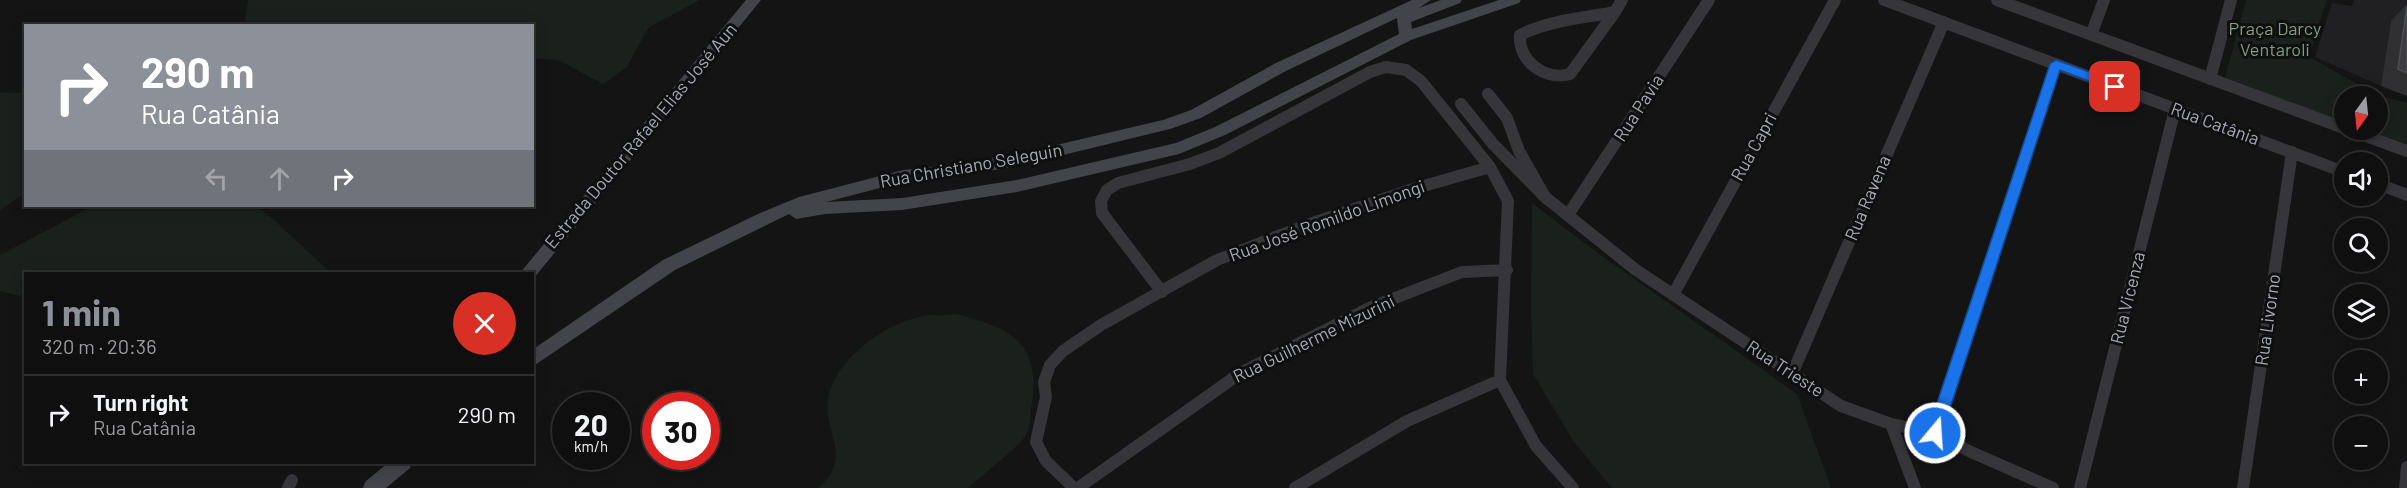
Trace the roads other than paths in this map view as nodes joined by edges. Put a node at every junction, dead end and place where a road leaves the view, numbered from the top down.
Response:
1 (754, 0) edge
2 (1424, 0) edge
3 (1455, 0) edge
4 (1514, 0) edge
5 (1622, 0) edge
6 (1709, 0) edge
7 (1834, 0) edge
8 (1884, 0) edge
9 (1997, 0) edge
10 (2104, 0) edge
11 (2231, 0) edge
12 (1615, 12) junction
13 (1576, 19) junction
14 (1944, 22) junction
15 (1602, 30) junction
16 (2091, 35) junction
17 (1406, 36) junction
18 (2056, 64) junction
19 (2210, 79) junction
20 (1488, 94) dead end
21 (1461, 104) dead end
22 (2175, 109) junction
23 (2334, 125) edge
24 (1112, 138) junction
25 (2376, 140) edge
26 (1066, 149) junction
27 (2407, 151) edge
28 (2292, 152) junction
29 (1106, 167) junction
30 (1490, 167) junction
31 (2334, 168) edge
32 (1017, 186) junction
33 (2388, 188) edge
34 (2407, 195) edge
35 (1545, 197) junction
36 (1568, 215) junction
37 (766, 217) junction
38 (1507, 270) junction
39 (529, 272) edge
40 (1162, 292) junction
41 (1673, 295) junction
42 (534, 359) edge
43 (1792, 374) junction
44 (1500, 380) junction
45 (1891, 424) junction
46 (1935, 433) junction
47 (389, 464) edge
48 (401, 464) edge
49 (2407, 467) edge
50 (1567, 486) edge
51 (372, 488) edge
52 (1076, 488) edge
53 (1294, 488) edge
54 (1915, 488) edge
55 (2053, 488) edge
56 (2080, 488) edge
57 (2243, 488) edge
58 (2405, 488) edge

1 - 39 main road, Estrada Doutor Rafael Elias José Aun
2 - 24 main road, Rua Christiano Seleguin
3 - 17 main road
4 - 17 main road
5 - 12 street
6 - 36 street, Rua Pavia
7 - 41 street, Rua Capri
8 - 14 street, Rua Catânia
9 - 16 street
10 - 16 street
11 - 19 street
12 - 13 street
12 - 15 street
13 - 15 street
13 - 15 street
14 - 18 street, Rua Catânia
14 - 43 street, Rua Ravena
16 - 19 street
17 - 29 main road
18 - 22 street, Rua Catânia
18 - 46 street
19 - 23 street
20 - 35 street, Rua Trieste
21 - 35 street, Rua Trieste
22 - 28 street, Rua Catânia
22 - 56 street, Rua Vicenza
24 - 26 main road, Rua Christiano Seleguin
24 - 29 main road
25 - 27 street
26 - 32 main road
26 - 37 main road, Rua Christiano Seleguin
28 - 31 street, Rua Catânia
28 - 57 street, Rua Livorno
29 - 32 main road
30 - 38 street
30 - 40 street, Rua José Romildo Limongi
30 - 40 street
32 - 37 main road
33 - 34 street
35 - 36 street, Rua Trieste
36 - 41 street, Rua Trieste
37 - 42 main road, Rua Christiano Seleguin
38 - 44 street
38 - 52 street, Rua Guilherme Mizurini
40 - 52 street, Rua José Romildo Limongi
41 - 43 street, Rua Trieste
43 - 45 street, Rua Trieste
44 - 50 street
44 - 53 street
45 - 46 street, Rua Trieste
45 - 54 street
46 - 55 street, Rua Trieste
47 - 51 main road
48 - 51 main road
49 - 58 street

